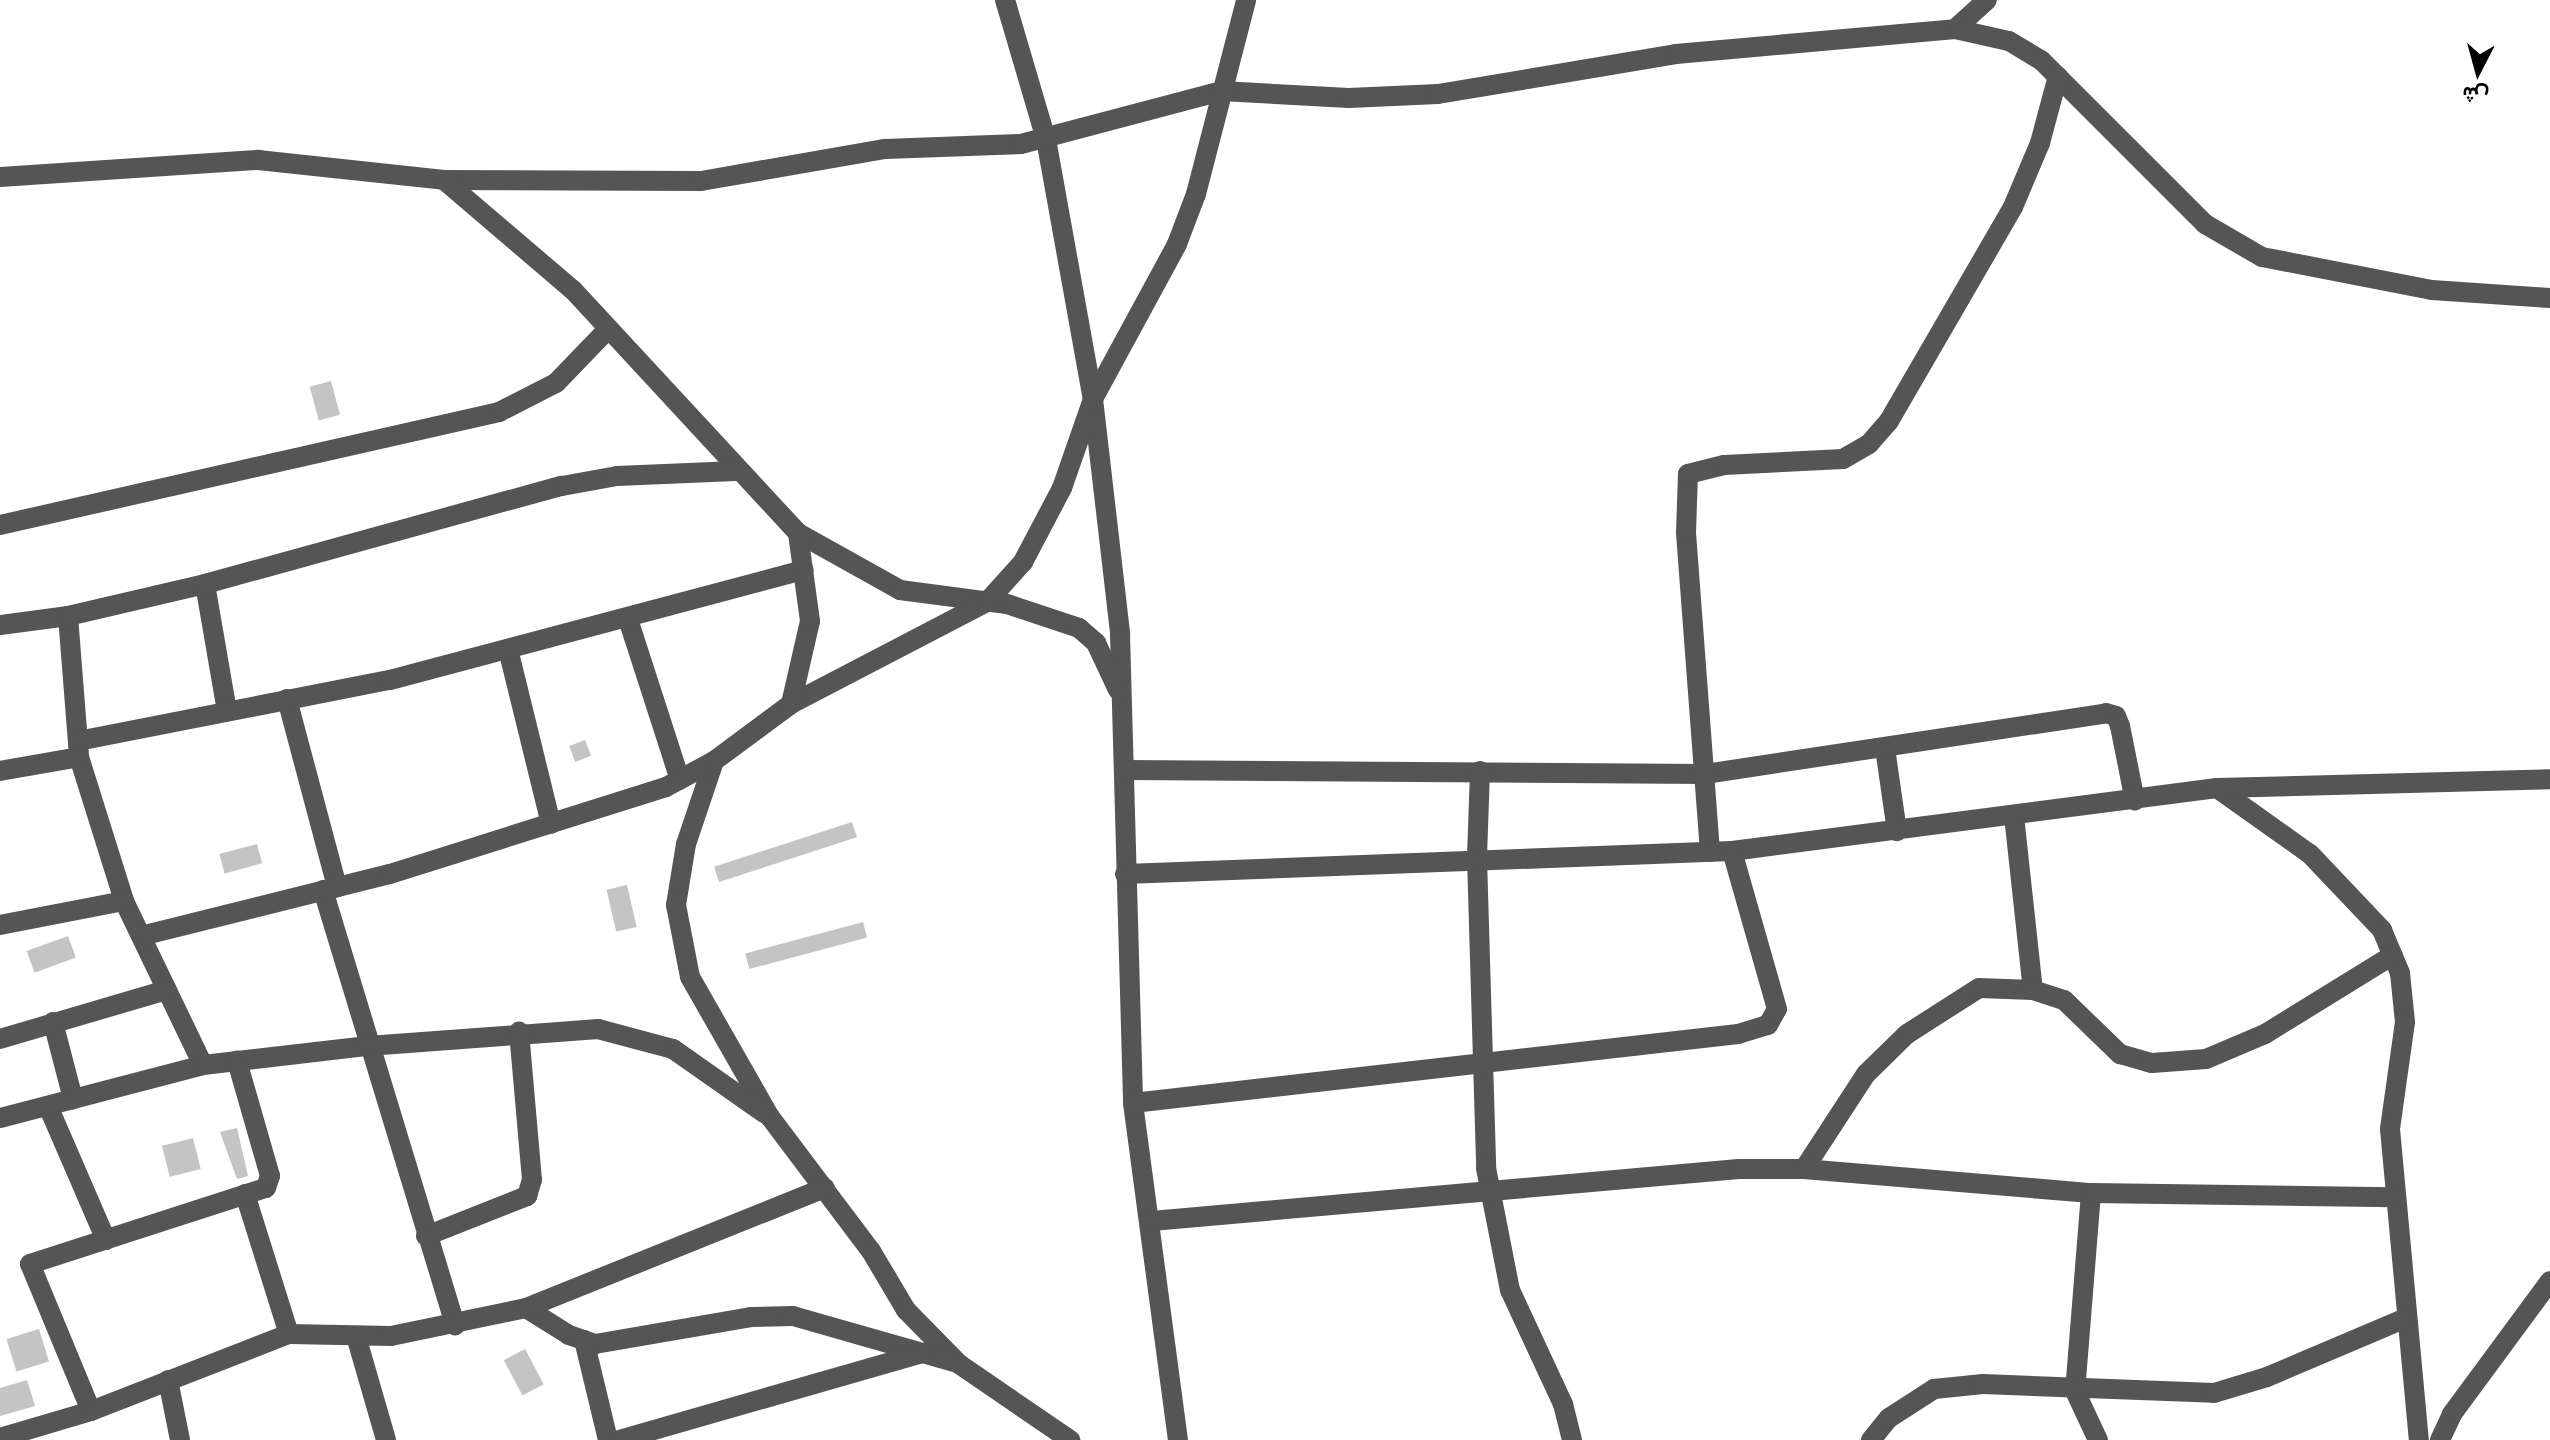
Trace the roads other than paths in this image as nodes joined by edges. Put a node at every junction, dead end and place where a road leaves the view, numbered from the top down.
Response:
1 (1005, 0) edge
2 (1246, 0) edge
3 (1987, 0) edge
4 (1955, 29) junction
5 (2058, 76) junction
6 (1221, 91) junction
7 (1046, 139) junction
8 (0, 177) edge
9 (444, 180) junction
10 (2550, 298) edge
11 (608, 329) junction
12 (1093, 399) junction
13 (736, 471) junction
14 (0, 525) edge
15 (798, 533) junction
16 (804, 570) junction
17 (205, 584) junction
18 (987, 602) junction
19 (68, 616) junction
20 (628, 619) junction
21 (0, 625) edge
22 (508, 649) junction
23 (287, 699) junction
24 (1123, 701) junction
25 (791, 704) junction
26 (227, 711) junction
27 (1885, 748) junction
28 (78, 749) junction
29 (714, 761) junction
30 (1124, 770) junction
31 (0, 771) edge
32 (1480, 771) junction
33 (1705, 774) junction
34 (2550, 779) edge
35 (680, 780) junction
36 (2217, 788) junction
37 (2135, 801) junction
38 (2014, 816) junction
39 (551, 824) junction
40 (1897, 831) junction
41 (1732, 851) junction
42 (1710, 852) junction
43 (1477, 858) junction
44 (1125, 874) junction
45 (330, 889) junction
46 (124, 901) junction
47 (0, 925) edge
48 (145, 935) junction
49 (2393, 955) junction
50 (167, 990) junction
51 (2033, 990) junction
52 (53, 1022) junction
53 (519, 1032) junction
54 (0, 1039) edge
55 (368, 1046) junction
56 (237, 1061) junction
57 (1481, 1061) junction
58 (203, 1065) junction
59 (73, 1099) junction
60 (1133, 1103) junction
61 (48, 1106) junction
62 (770, 1117) junction
63 (0, 1118) edge
64 (1804, 1169) junction
65 (825, 1188) junction
66 (1492, 1193) junction
67 (2091, 1193) junction
68 (245, 1194) junction
69 (2394, 1197) junction
70 (1152, 1221) junction
71 (426, 1236) junction
72 (106, 1240) junction
73 (2550, 1281) edge
74 (526, 1308) junction
75 (2406, 1318) junction
76 (455, 1325) junction
77 (289, 1334) junction
78 (356, 1336) junction
79 (584, 1340) junction
80 (924, 1353) junction
81 (959, 1364) junction
82 (168, 1380) junction
83 (2075, 1391) junction
84 (91, 1411) junction
85 (0, 1438) edge
86 (180, 1440) edge
87 (386, 1440) edge
88 (608, 1440) edge
89 (619, 1440) edge
90 (1070, 1440) edge
91 (1178, 1440) edge
92 (1572, 1440) edge
93 (1871, 1440) edge
94 (2098, 1440) edge
95 (2419, 1440) edge
96 (2440, 1440) edge

1 - 7 street
2 - 6 street
3 - 4 street
4 - 5 street
4 - 6 street
5 - 10 street
5 - 33 street
6 - 7 street
6 - 12 street
7 - 9 street
7 - 12 street
8 - 9 street
9 - 11 street
11 - 13 street
11 - 14 street
12 - 18 street
12 - 24 street
13 - 15 street
13 - 17 street
15 - 16 street
15 - 18 street
16 - 20 street
16 - 25 street
17 - 19 street
17 - 26 street
18 - 24 street
18 - 25 street
19 - 21 street
19 - 28 street
20 - 22 street
20 - 35 street
22 - 23 street
22 - 39 street
23 - 26 street
23 - 45 street
24 - 30 street
25 - 29 street
26 - 28 street
27 - 33 street
27 - 37 street
27 - 40 street
28 - 31 street
28 - 46 street
29 - 35 street
29 - 62 street
30 - 32 street
30 - 44 street
32 - 33 street
32 - 43 street
33 - 42 street
34 - 36 street
35 - 39 street
36 - 37 street
36 - 49 street
37 - 38 street
38 - 40 street
38 - 51 street
39 - 45 street
40 - 41 street
41 - 42 street
41 - 57 street
42 - 43 street
43 - 44 street
43 - 57 street
44 - 60 street
45 - 48 street
45 - 55 street
46 - 47 street
46 - 48 street
48 - 50 street
49 - 51 street
49 - 69 street
50 - 52 street
50 - 58 street
51 - 64 street
52 - 54 street
52 - 59 street
53 - 55 street
53 - 62 street
53 - 71 street
55 - 56 street
55 - 71 street
56 - 58 street
56 - 68 street
57 - 60 street
57 - 66 street
58 - 59 street
59 - 61 street
60 - 70 street
61 - 63 street
61 - 72 street
62 - 65 street
64 - 66 street
64 - 67 street
65 - 74 street
65 - 81 street
66 - 70 street
66 - 92 street
67 - 69 street
67 - 83 street
68 - 72 street
68 - 77 street
69 - 75 street
70 - 91 street
71 - 76 street
72 - 84 street
73 - 96 street
74 - 76 street
74 - 79 street
75 - 83 street
75 - 95 street
76 - 78 street
77 - 78 street
77 - 82 street
78 - 87 street
79 - 80 street
79 - 88 street
80 - 81 street
80 - 89 street
81 - 90 street
82 - 84 street
82 - 86 street
83 - 93 street
83 - 94 street
84 - 85 street

